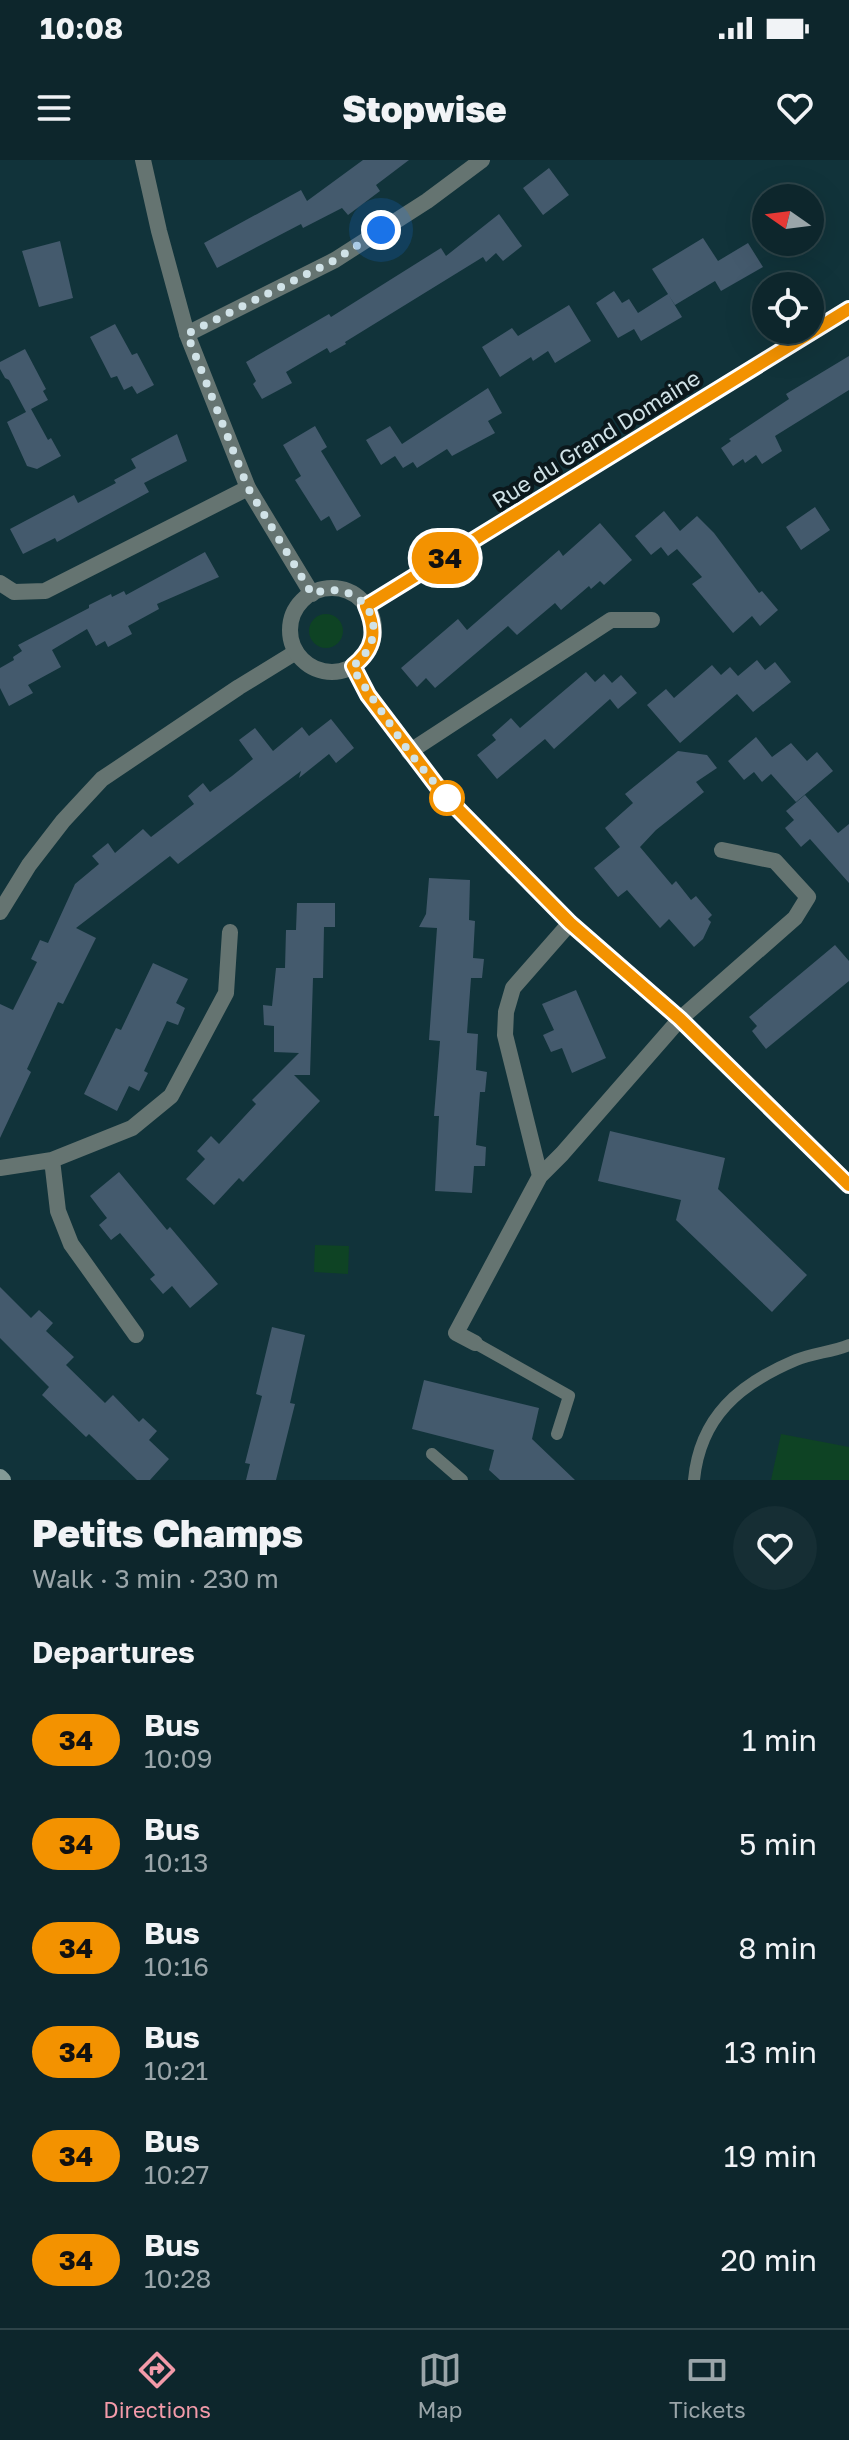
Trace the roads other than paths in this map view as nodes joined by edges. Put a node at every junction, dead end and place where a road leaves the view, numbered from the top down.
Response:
1 (143, 160) edge
2 (482, 160) edge
3 (849, 309) edge
4 (187, 334) junction
5 (248, 488) junction
6 (0, 583) edge
7 (312, 594) junction
8 (366, 606) junction
9 (652, 620) dead end
10 (296, 652) junction
11 (353, 666) junction
12 (409, 752) junction
13 (722, 850) dead end
14 (0, 912) edge
15 (570, 923) junction
16 (230, 932) dead end
17 (680, 1019) junction
18 (52, 1160) junction
19 (0, 1168) edge
20 (540, 1176) junction
21 (849, 1185) edge
22 (136, 1335) dead end
23 (475, 1343) joint
24 (849, 1345) edge
25 (557, 1434) dead end
26 (432, 1454) dead end
27 (462, 1480) edge
28 (694, 1480) edge

1 - 4 street
2 - 4 street
3 - 8 street, Rue du Grand Domaine
4 - 5 street
5 - 6 street
5 - 7 street
7 - 8 street
7 - 10 street
8 - 11 street
9 - 12 street
10 - 11 street
10 - 14 street
11 - 12 street
12 - 15 street
13 - 17 street
15 - 17 street
15 - 20 street
16 - 18 street
17 - 20 street
17 - 21 street
18 - 19 street
18 - 22 street
20 - 23 street
23 - 25 lane
24 - 28 lane
26 - 27 lane

